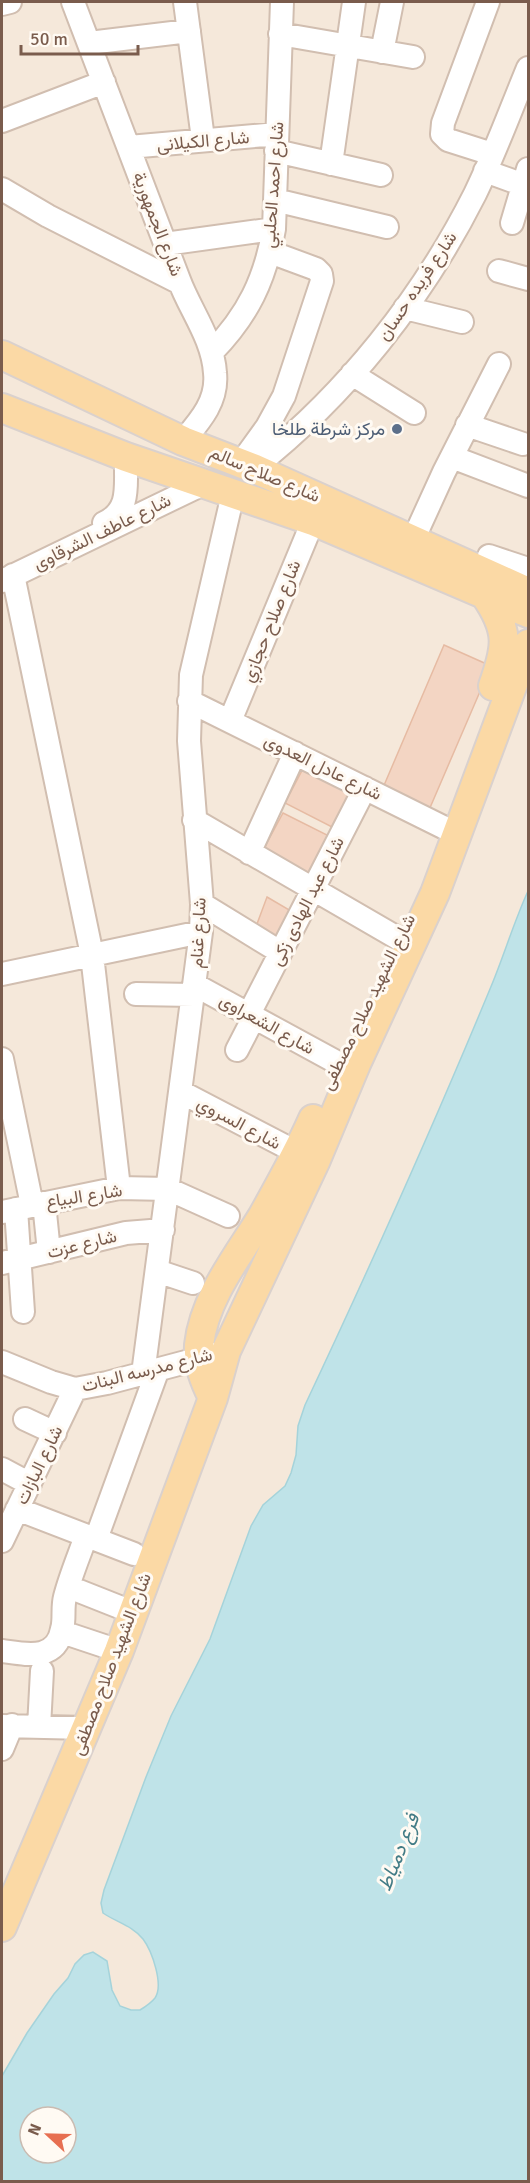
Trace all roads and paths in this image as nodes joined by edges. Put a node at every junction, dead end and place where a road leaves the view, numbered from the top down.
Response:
1 (10, 2) edge
2 (74, 2) edge
3 (185, 2) edge
4 (282, 2) edge
5 (354, 2) edge
6 (392, 2) edge
7 (488, 2) edge
8 (2, 4) edge
9 (189, 31) junction
10 (280, 34) junction
11 (89, 43) junction
12 (348, 46) junction
13 (382, 52) junction
14 (413, 57) dead end
15 (528, 68) edge
16 (104, 82) junction
17 (2, 121) edge
18 (204, 139) junction
19 (277, 142) junction
20 (129, 147) junction
21 (489, 163) junction
22 (331, 164) junction
23 (381, 175) dead end
24 (526, 177) edge
25 (2, 189) edge
26 (275, 200) junction
27 (512, 223) dead end
28 (387, 227) dead end
29 (274, 229) junction
30 (165, 244) junction
31 (270, 252) junction
32 (499, 271) dead end
33 (528, 279) edge
34 (180, 283) junction
35 (405, 308) junction
36 (462, 322) dead end
37 (212, 352) junction
38 (2, 355) edge
39 (499, 364) dead end
40 (2, 370) edge
41 (352, 374) junction
42 (2, 389) edge
43 (84, 394) junction
44 (2, 408) edge
45 (414, 413) dead end
46 (467, 425) junction
47 (66, 433) junction
48 (183, 441) junction
49 (523, 444) dead end
50 (126, 457) junction
51 (452, 457) junction
52 (247, 466) junction
53 (203, 484) junction
54 (528, 486) edge
55 (233, 494) junction
56 (313, 521) junction
57 (413, 540) junction
58 (489, 556) dead end
59 (528, 569) edge
60 (5, 576) edge
61 (528, 592) edge
62 (485, 595) junction
63 (528, 613) edge
64 (528, 644) edge
65 (189, 701) junction
66 (230, 721) junction
67 (295, 753) junction
68 (365, 788) junction
69 (194, 820) junction
70 (451, 831) junction
71 (249, 853) junction
72 (313, 889) junction
73 (202, 904) junction
74 (201, 932) junction
75 (401, 940) junction
76 (280, 952) junction
77 (92, 955) junction
78 (2, 974) edge
79 (194, 990) junction
80 (136, 994) dead end
81 (252, 1016) junction
82 (237, 1050) dead end
83 (2, 1059) edge
84 (338, 1063) junction
85 (181, 1092) junction
86 (298, 1153) junction
87 (119, 1188) junction
88 (168, 1189) junction
89 (23, 1207) edge
90 (228, 1216) dead end
91 (163, 1230) junction
92 (49, 1252) junction
93 (10, 1261) edge
94 (157, 1271) junction
95 (193, 1283) dead end
96 (23, 1312) dead end
97 (226, 1351) junction
98 (199, 1358) junction
99 (2, 1362) edge
100 (150, 1371) junction
101 (75, 1389) junction
102 (213, 1398) junction
103 (25, 1419) dead end
104 (55, 1433) junction
105 (2, 1470) edge
106 (30, 1484) junction
107 (17, 1509) junction
108 (91, 1538) junction
109 (2, 1541) edge
110 (134, 1554) dead end
111 (79, 1591) dead end
112 (132, 1612) junction
113 (62, 1632) junction
114 (2, 1651) edge
115 (119, 1651) junction
116 (42, 1671) dead end
117 (7, 1726) edge
118 (39, 1727) junction
119 (87, 1728) junction
120 (2, 1749) edge
121 (2, 1927) edge

1 - 8 street
2 - 11 street, شارع الجمهورية
3 - 9 street
4 - 10 street, شارع احمد الحلبي
5 - 12 street
6 - 13 street
7 - 21 street
9 - 11 street
9 - 18 street
10 - 12 street
10 - 19 street, شارع احمد الحلبي
11 - 16 street, شارع الجمهورية
12 - 13 street
12 - 22 street
13 - 14 street
15 - 21 street, شارع فريده حسان
16 - 17 street
16 - 20 street, شارع الجمهورية
18 - 19 street, شارع الكيلانى
18 - 20 street, شارع الكيلانى
19 - 22 street, شارع الكيلانى
19 - 26 street, شارع احمد الحلبي
20 - 30 street, شارع الجمهورية
21 - 24 street
21 - 35 street, شارع فريده حسان
22 - 23 street, شارع الكيلانى
24 - 27 street
25 - 34 street
26 - 28 street
26 - 29 street, شارع احمد الحلبي
29 - 30 street
29 - 31 street, شارع احمد الحلبي
30 - 34 street, شارع الجمهورية
31 - 37 street, شارع احمد الحلبي
31 - 52 street
32 - 33 street
34 - 37 street, شارع الجمهورية
35 - 36 street
35 - 41 street, شارع فريده حسان
37 - 48 street, شارع الجمهورية
38 - 43 main road, شارع صلاح سالم
39 - 46 street
40 - 43 main road
41 - 45 street
41 - 52 street, شارع فريده حسان
42 - 47 main road
43 - 48 main road, شارع صلاح سالم
44 - 47 main road, شارع صلاح سالم
46 - 49 street
46 - 51 street
47 - 50 main road, شارع صلاح سالم
48 - 52 main road, شارع صلاح سالم
50 - 53 main road, شارع صلاح سالم
50 - 60 street, شارع عاطف الشرقاوى
51 - 54 street
51 - 57 street
52 - 57 main road, شارع صلاح سالم
53 - 55 main road, شارع صلاح سالم
53 - 60 street, شارع عاطف الشرقاوى
55 - 56 main road, شارع صلاح سالم
55 - 65 street, شارع غنام
56 - 62 main road, شارع صلاح سالم
56 - 66 street, شارع صلاح حجازي
57 - 61 main road, شارع صلاح سالم
58 - 59 street
60 - 77 street
62 - 63 main road, شارع صلاح سالم
62 - 70 main road, شارع الشهيد صلاح مصطفى
64 - 70 main road, شارع الشهيد صلاح مصطفى
65 - 66 street, شارع عادل العدوى
65 - 69 street, شارع غنام
66 - 67 street, شارع عادل العدوى
67 - 68 street, شارع عادل العدوى
67 - 71 street
68 - 70 street, شارع عادل العدوى
68 - 72 street, شارع عبد الهادى زكى
69 - 71 street
69 - 73 street, شارع غنام
70 - 75 main road, شارع الشهيد صلاح مصطفى
70 - 97 main road, شارع الشهيد صلاح مصطفى
71 - 72 street
72 - 75 street
72 - 76 street, شارع عبد الهادى زكى
73 - 74 street, شارع غنام
73 - 76 street
74 - 77 street
74 - 79 street, شارع غنام
75 - 84 main road, شارع الشهيد صلاح مصطفى
76 - 81 street, شارع عبد الهادى زكى
77 - 78 street
77 - 87 street
79 - 80 street
79 - 81 street, شارع الشعراوى
79 - 85 street, شارع غنام
81 - 82 street, شارع عبد الهادى زكى
81 - 84 street, شارع الشعراوى
83 - 89 street
84 - 86 main road, شارع الشهيد صلاح مصطفى
85 - 86 street, شارع السروي
85 - 88 street, شارع غنام
86 - 98 main road, شارع الشهيد صلاح مصطفى
87 - 88 street, شارع البياع
87 - 89 street, شارع البياع
88 - 90 street
88 - 91 street, شارع غنام
89 - 92 street
89 - 93 street
91 - 92 street, شارع عزت
91 - 94 street, شارع غنام
92 - 93 street, شارع عزت
93 - 96 street
94 - 95 street
94 - 100 street, شارع غنام
97 - 98 street, شارع مدرسه البنات
97 - 102 main road, شارع الشهيد صلاح مصطفى
98 - 100 street, شارع مدرسه البنات
98 - 102 main road, شارع الشهيد صلاح مصطفى
99 - 101 street, شارع مدرسه البنات
100 - 101 street, شارع مدرسه البنات
100 - 108 street, شارع غنام
101 - 104 street, شارع البازات
102 - 112 main road, شارع الشهيد صلاح مصطفى
103 - 104 street
104 - 106 street, شارع البازات
105 - 106 street
106 - 107 street, شارع البازات
107 - 108 street
107 - 109 street, شارع البازات
108 - 110 street
108 - 113 street, شارع غنام
111 - 112 street
112 - 115 main road, شارع الشهيد صلاح مصطفى
113 - 114 street
113 - 115 street
115 - 119 main road, شارع الشهيد صلاح مصطفى
116 - 118 street
117 - 118 street
117 - 120 street
118 - 119 street
119 - 121 main road, شارع الشهيد صلاح مصطفى

